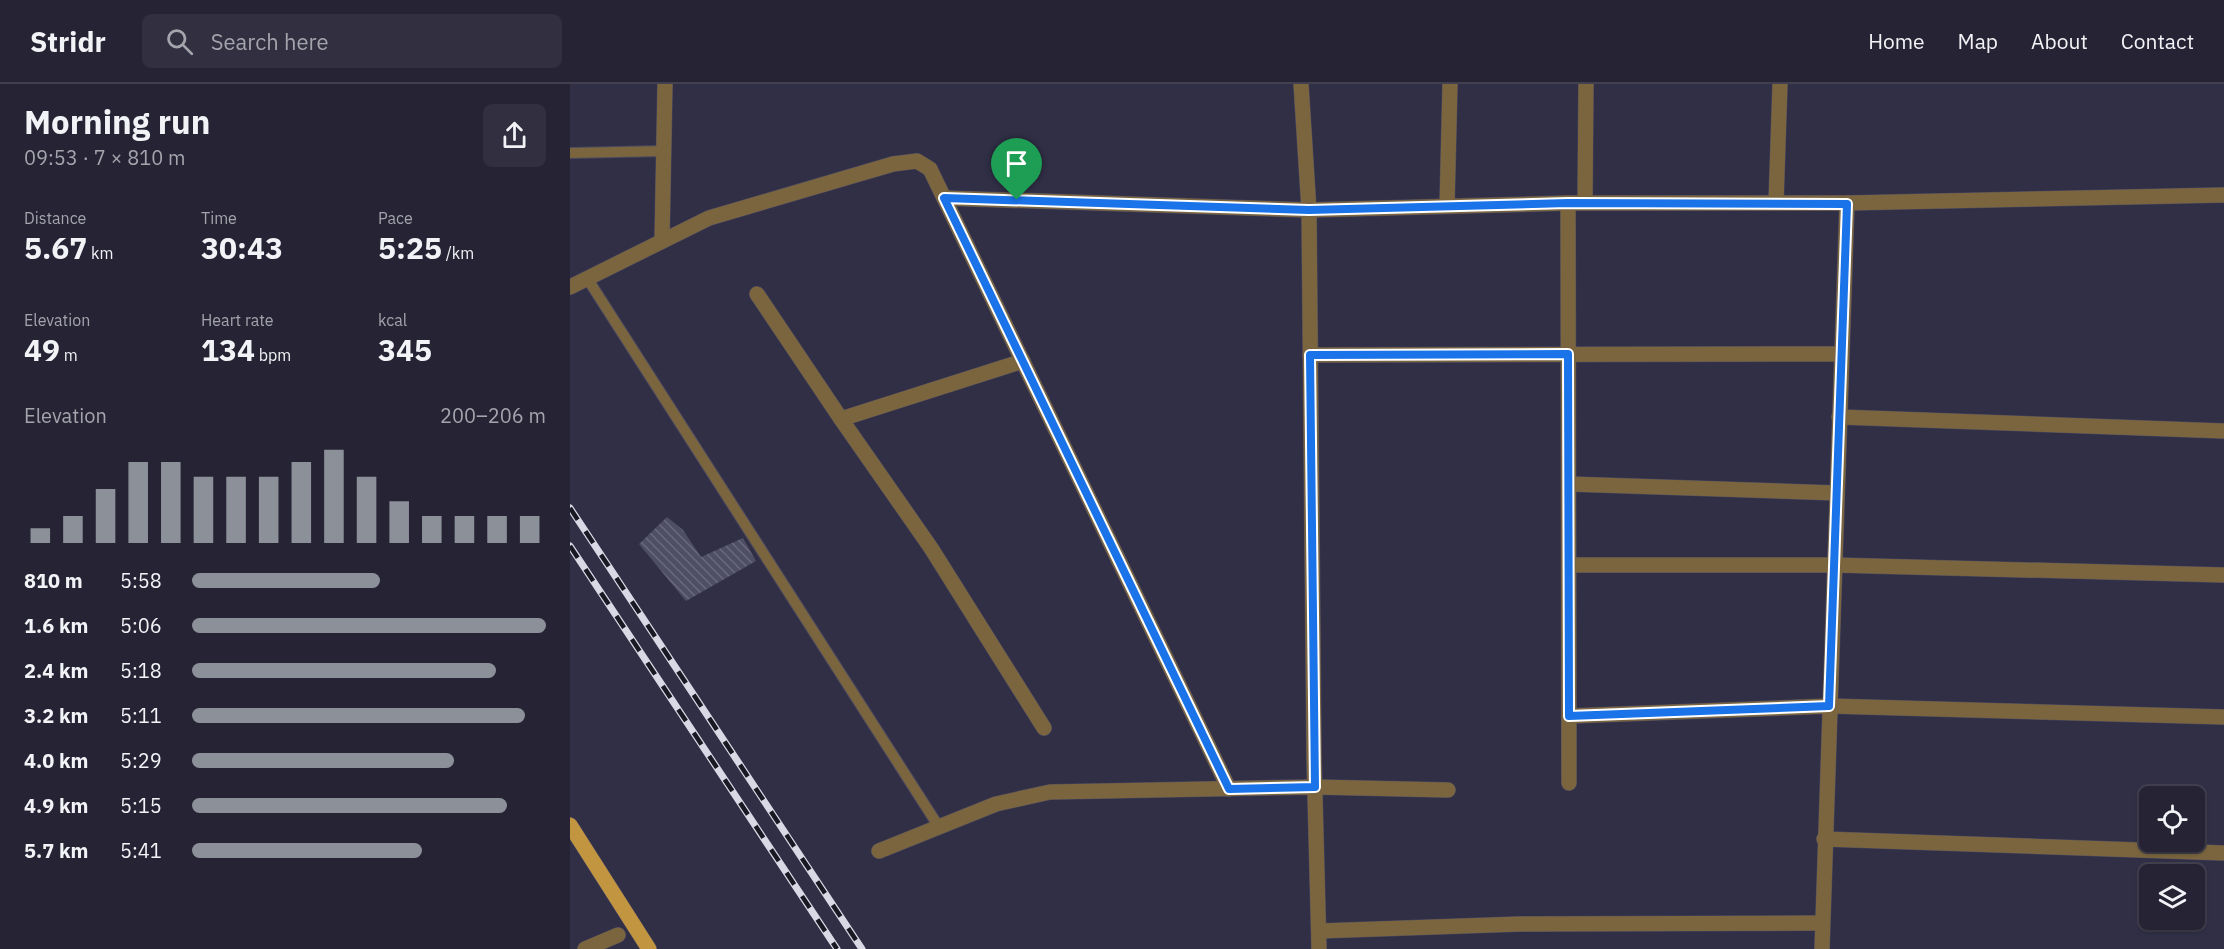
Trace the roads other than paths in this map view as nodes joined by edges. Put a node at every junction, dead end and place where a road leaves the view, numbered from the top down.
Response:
1 (665, 84) edge
2 (1301, 84) edge
3 (1450, 84) edge
4 (1586, 84) edge
5 (1780, 84) edge
6 (664, 152) junction
7 (570, 153) edge
8 (2224, 195) edge
9 (944, 198) junction
10 (1568, 203) junction
11 (1585, 203) junction
12 (1776, 203) junction
13 (1847, 204) junction
14 (1447, 206) junction
15 (1309, 210) junction
16 (662, 241) junction
17 (587, 278) junction
18 (570, 287) edge
19 (757, 294) dead end
20 (1568, 354) junction
21 (1841, 354) junction
22 (1310, 355) junction
23 (1023, 361) junction
24 (1839, 417) junction
25 (841, 419) junction
26 (2224, 431) edge
27 (1569, 484) junction
28 (1836, 493) junction
29 (1569, 565) junction
30 (1834, 565) junction
31 (2224, 575) edge
32 (1829, 706) junction
33 (1569, 716) junction
34 (2224, 717) edge
35 (1044, 728) dead end
36 (1569, 783) dead end
37 (1315, 787) junction
38 (1229, 789) junction
39 (1448, 790) dead end
40 (570, 825) edge
41 (939, 827) junction
42 (1824, 839) junction
43 (879, 851) dead end
44 (2224, 853) edge
45 (1822, 923) junction
46 (1319, 931) junction
47 (618, 935) dead end
48 (585, 949) edge
49 (649, 949) edge
50 (1319, 949) edge
51 (1822, 949) edge

1 - 6 street
2 - 15 street
3 - 14 street
4 - 11 street
5 - 12 street
6 - 7 lane
6 - 16 street
8 - 13 street
9 - 15 street
9 - 16 street
9 - 23 street
10 - 11 street
10 - 14 street
10 - 20 street
11 - 12 street
12 - 13 street
13 - 21 street
14 - 15 street
15 - 22 street
16 - 17 street
17 - 18 street
17 - 41 lane
19 - 25 street
20 - 21 street
20 - 22 street
20 - 27 street
21 - 24 street
22 - 37 street
23 - 25 street
23 - 38 street
24 - 26 street
24 - 28 street
25 - 35 street
27 - 28 street
27 - 29 street
28 - 30 street
29 - 30 street
29 - 33 street
30 - 31 street
30 - 32 street
32 - 33 street
32 - 34 street
32 - 42 street
33 - 36 street
37 - 38 street
37 - 39 street
37 - 46 street
38 - 41 street
40 - 49 main road
41 - 43 street
42 - 44 street
42 - 45 street
45 - 46 street
45 - 51 street
46 - 50 street
47 - 48 street

